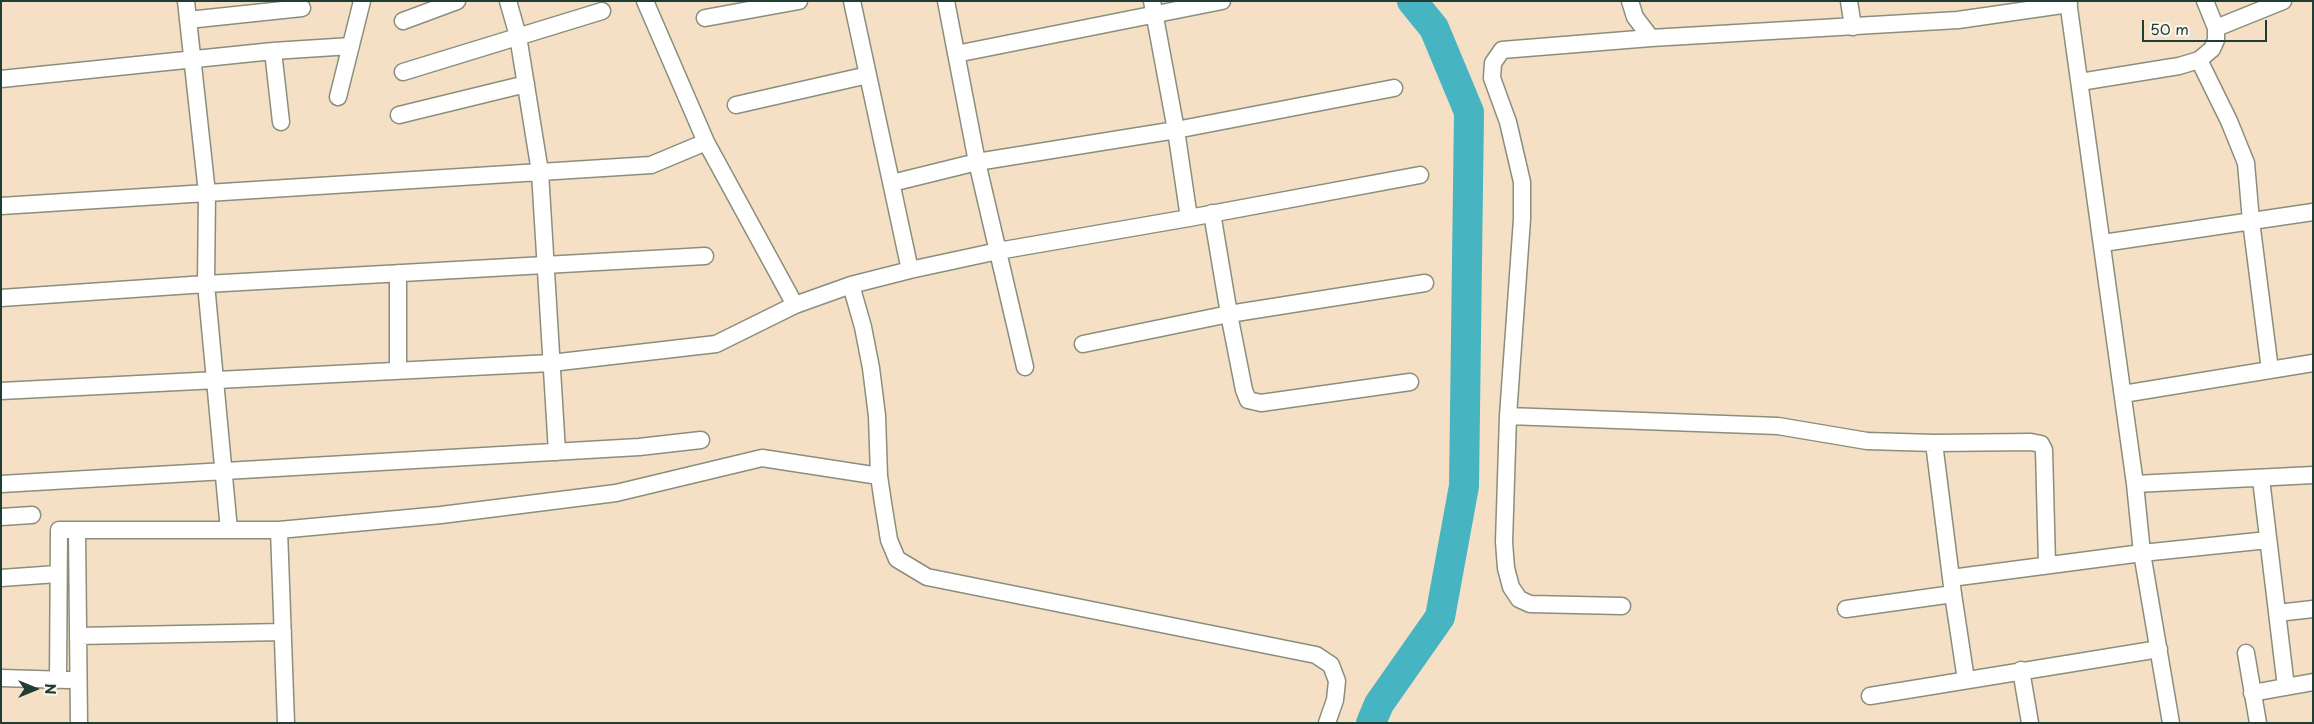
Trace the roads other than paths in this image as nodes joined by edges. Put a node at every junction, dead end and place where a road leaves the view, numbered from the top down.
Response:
1 (186, 1) edge
2 (362, 1) edge
3 (457, 1) edge
4 (508, 1) edge
5 (645, 1) edge
6 (799, 1) edge
7 (852, 1) edge
8 (946, 1) edge
9 (1222, 1) edge
10 (1630, 1) edge
11 (1849, 1) edge
12 (2205, 1) edge
13 (2283, 1) edge
14 (2069, 2) edge
15 (302, 8) dead end
16 (1153, 8) edge
17 (602, 11) dead end
18 (705, 18) dead end
19 (188, 20) junction
20 (403, 21) dead end
21 (1854, 27) junction
22 (2216, 28) junction
23 (518, 36) junction
24 (1650, 38) junction
25 (351, 46) junction
26 (273, 51) junction
27 (956, 54) junction
28 (192, 60) junction
29 (2200, 60) junction
30 (403, 72) dead end
31 (868, 75) junction
32 (1, 79) edge
33 (2080, 82) junction
34 (526, 84) junction
35 (1394, 88) dead end
36 (338, 98) dead end
37 (736, 105) dead end
38 (399, 115) dead end
39 (281, 122) dead end
40 (1176, 130) junction
41 (706, 142) junction
42 (977, 162) junction
43 (540, 172) junction
44 (1420, 175) dead end
45 (892, 182) junction
46 (207, 193) junction
47 (1, 206) edge
48 (2313, 212) edge
49 (1212, 214) junction
50 (1189, 218) junction
51 (2251, 221) junction
52 (2103, 243) junction
53 (998, 251) junction
54 (705, 256) dead end
55 (545, 264) junction
56 (910, 270) junction
57 (398, 273) junction
58 (1425, 283) dead end
59 (206, 284) junction
60 (851, 285) junction
61 (1, 298) edge
62 (795, 305) junction
63 (1229, 314) junction
64 (1083, 344) dead end
65 (551, 363) junction
66 (2313, 363) edge
67 (1025, 367) dead end
68 (398, 370) junction
69 (2270, 370) junction
70 (214, 379) junction
71 (1410, 382) dead end
72 (1, 391) edge
73 (2123, 394) junction
74 (1508, 416) junction
75 (701, 440) dead end
76 (1934, 443) junction
77 (557, 452) junction
78 (222, 472) junction
79 (2313, 475) edge
80 (879, 476) junction
81 (2261, 479) junction
82 (1, 484) edge
83 (2135, 484) junction
84 (32, 515) dead end
85 (1, 517) edge
86 (77, 530) junction
87 (229, 530) junction
88 (279, 530) junction
89 (2268, 540) junction
90 (2142, 553) junction
91 (2047, 564) junction
92 (57, 574) junction
93 (1, 578) edge
94 (1951, 578) junction
95 (1953, 594) junction
96 (1622, 606) dead end
97 (1846, 609) dead end
98 (2313, 609) edge
99 (2277, 614) junction
100 (283, 632) junction
101 (78, 636) junction
102 (2159, 649) junction
103 (2246, 653) dead end
104 (2021, 670) junction
105 (1, 678) edge
106 (58, 680) junction
107 (78, 680) junction
108 (1966, 680) junction
109 (2313, 682) edge
110 (2286, 686) junction
111 (2252, 693) junction
112 (1870, 696) dead end
113 (79, 723) edge
114 (286, 723) edge
115 (1327, 723) edge
116 (2030, 723) edge
117 (2171, 723) edge
118 (2258, 723) edge

1 - 19 street
2 - 25 street
3 - 20 street
4 - 23 street
5 - 41 street
6 - 18 street
7 - 31 street
8 - 27 street
9 - 16 street
10 - 24 street
11 - 21 street
12 - 22 street
13 - 22 street
14 - 21 street
14 - 33 street
15 - 19 street
16 - 27 street
16 - 40 street
17 - 23 street
19 - 28 street
21 - 24 street
22 - 29 street
23 - 30 street
23 - 34 street
24 - 74 street
25 - 26 street
25 - 36 street
26 - 28 street
26 - 39 street
27 - 42 street
28 - 32 street
28 - 46 street
29 - 33 street
29 - 51 street
31 - 37 street
31 - 45 street
33 - 52 street
34 - 38 street
34 - 43 street
35 - 40 street
40 - 42 street
40 - 50 street
41 - 43 street
41 - 62 street
42 - 45 street
42 - 53 street
43 - 46 street
43 - 55 street
44 - 49 street
45 - 56 street
46 - 47 street
46 - 59 street
48 - 51 street
49 - 50 street
49 - 63 street
50 - 53 street
51 - 52 street
51 - 69 street
52 - 73 street
53 - 56 street
53 - 67 street
54 - 55 street
55 - 57 street
55 - 65 street
56 - 60 street
57 - 59 street
57 - 68 street
58 - 63 street
59 - 61 street
59 - 70 street
60 - 62 street
60 - 80 street
62 - 65 street
63 - 64 street
63 - 71 street
65 - 68 street
65 - 77 street
66 - 69 street
68 - 70 street
69 - 73 street
70 - 72 street
70 - 78 street
73 - 83 street
74 - 76 street
74 - 96 street
75 - 77 street
76 - 91 street
76 - 94 street
77 - 78 street
78 - 82 street
78 - 87 street
79 - 81 street
80 - 88 street
80 - 115 street
81 - 83 street
81 - 89 street
83 - 90 street
84 - 85 street
86 - 87 street
86 - 92 street
86 - 101 street
87 - 88 street
88 - 100 street
89 - 90 street
89 - 99 street
90 - 91 street
90 - 102 street
91 - 94 street
92 - 93 street
92 - 106 street
94 - 95 street
95 - 97 street
95 - 108 street
98 - 99 street
99 - 110 street
100 - 101 street
100 - 114 street
101 - 107 street
102 - 104 street
102 - 117 street
103 - 111 street
104 - 108 street
104 - 116 street
105 - 106 street
106 - 107 street
107 - 113 street
108 - 112 street
109 - 110 street
110 - 111 street
111 - 118 street

